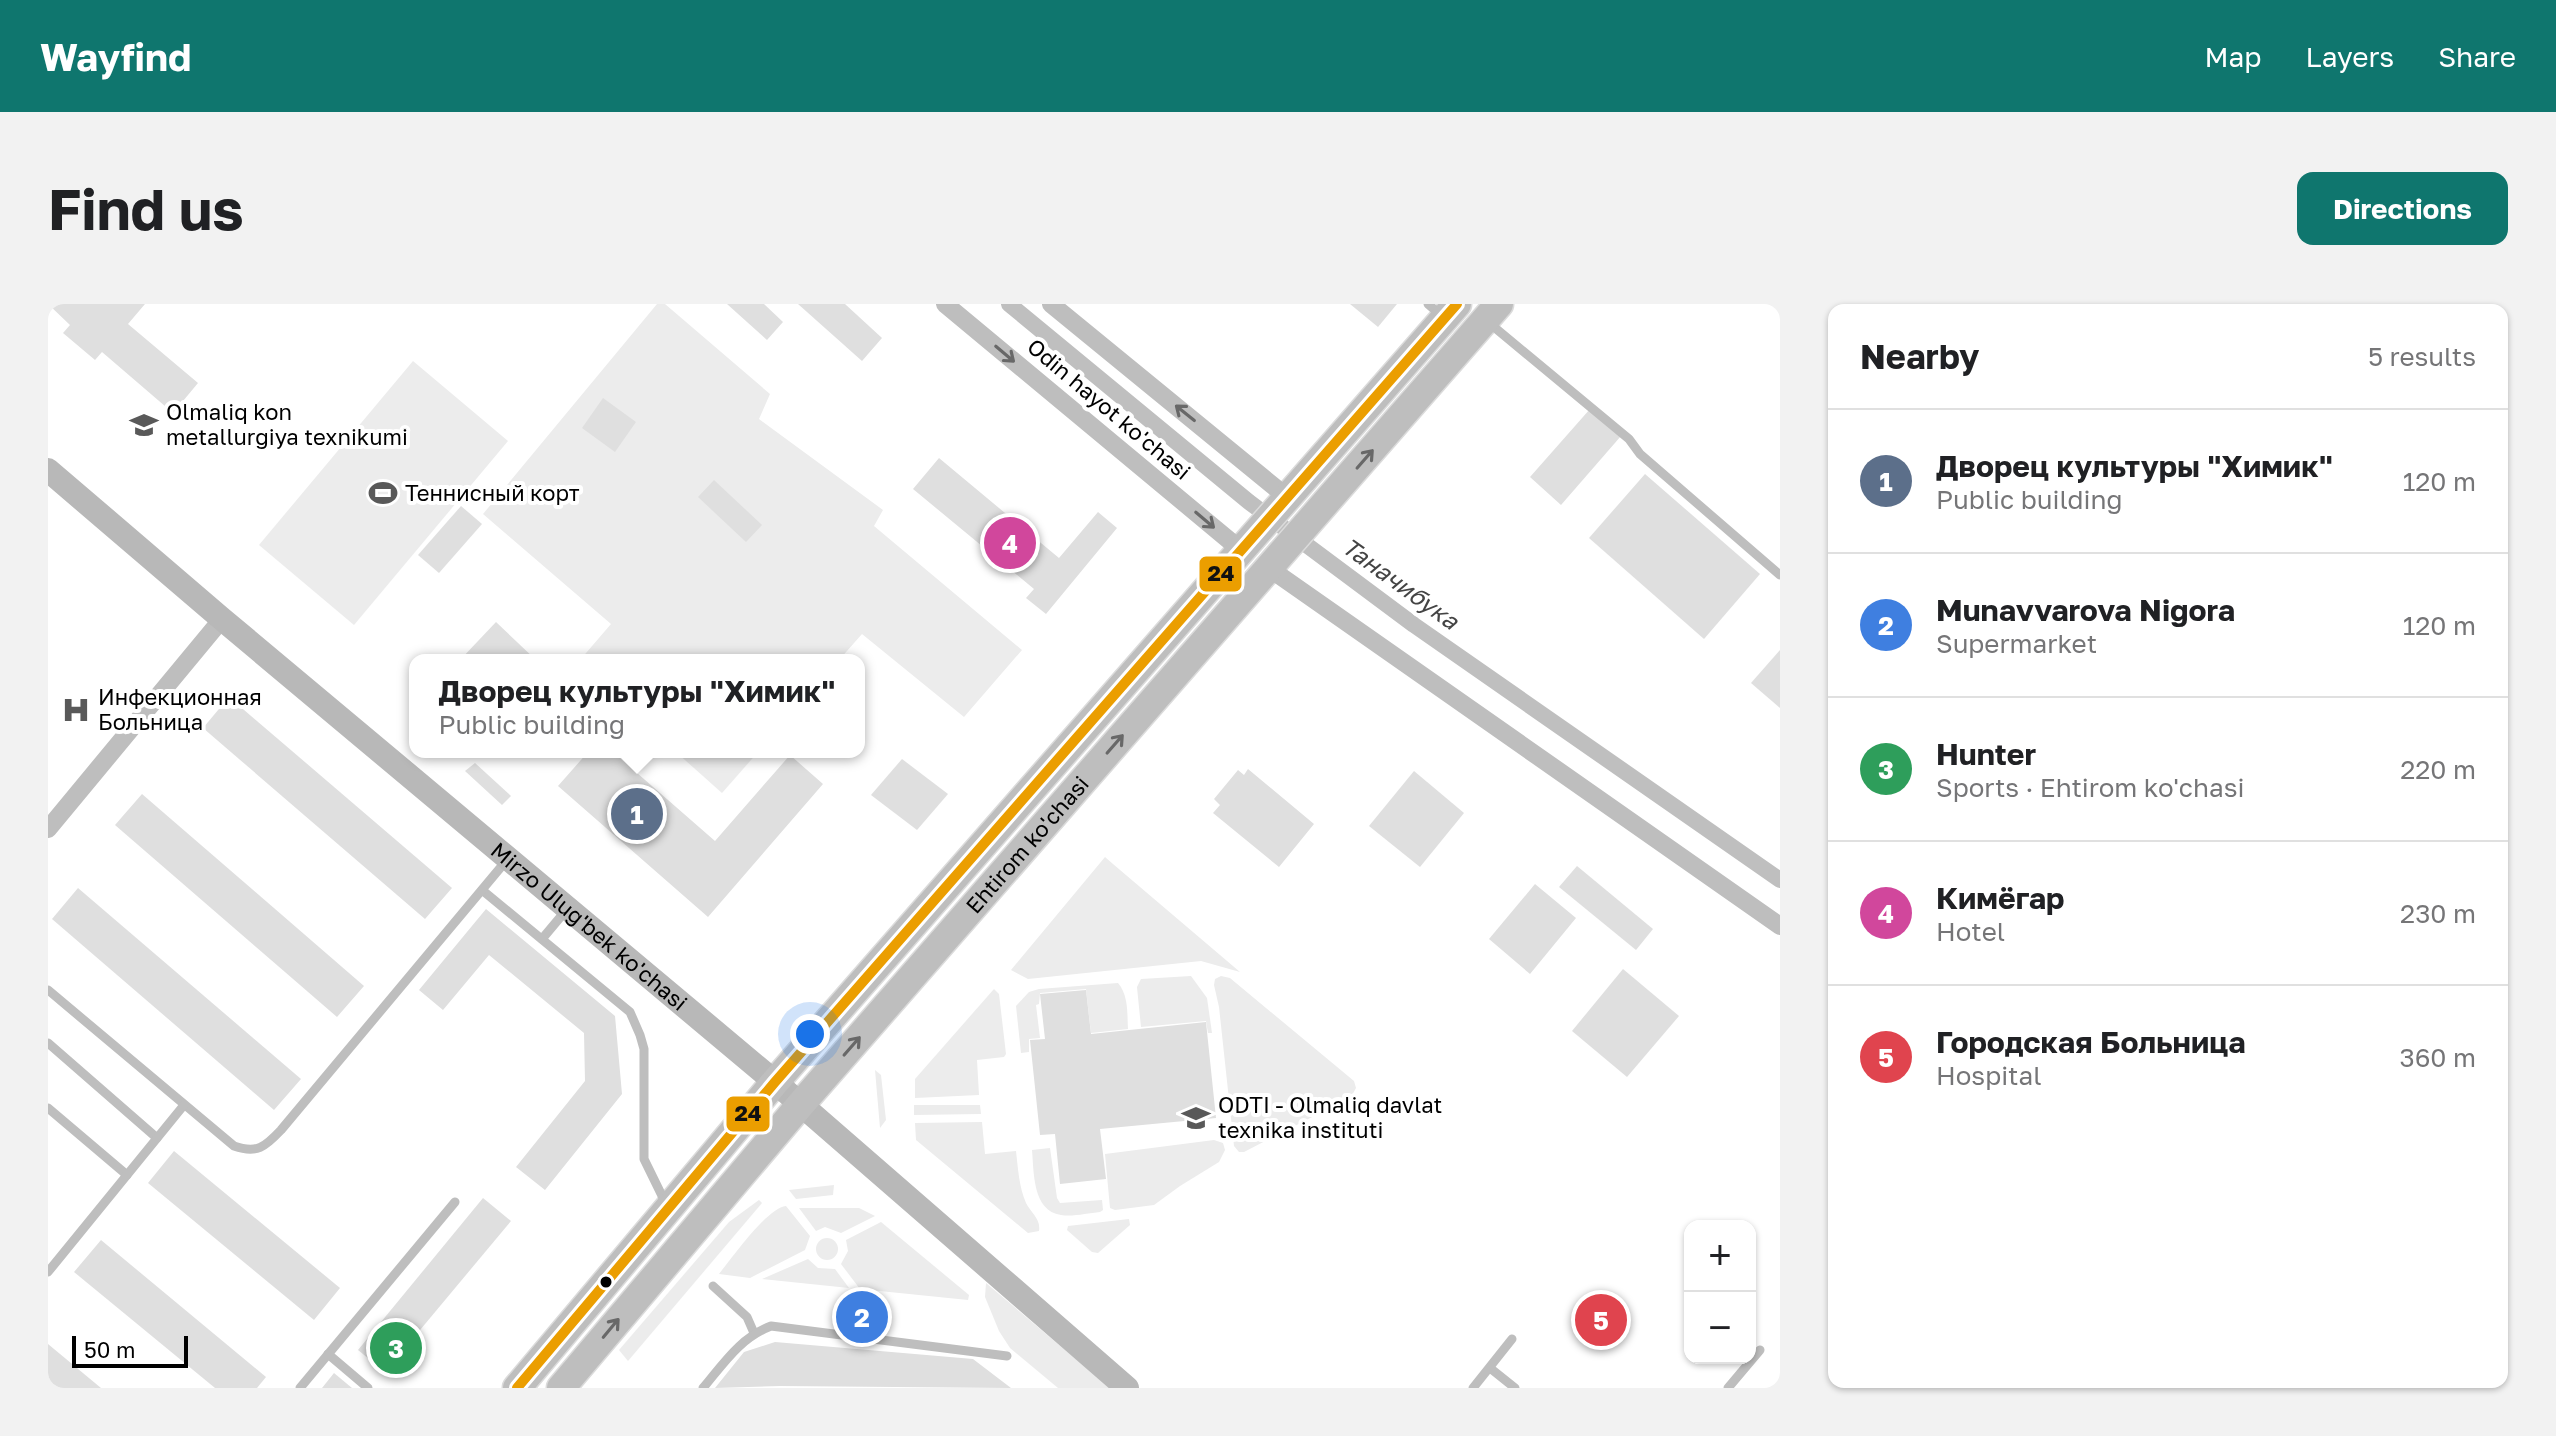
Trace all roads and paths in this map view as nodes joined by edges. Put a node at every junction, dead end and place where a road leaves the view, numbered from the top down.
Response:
1 (945, 304) edge
2 (1051, 304) edge
3 (1443, 309) edge
4 (1492, 312) edge
5 (48, 470) edge
6 (1288, 498) junction
7 (1242, 551) junction
8 (1273, 564) junction
9 (1780, 575) edge
10 (222, 619) junction
11 (48, 829) edge
12 (508, 858) junction
13 (482, 890) junction
14 (568, 908) junction
15 (1780, 926) edge
16 (542, 939) junction
17 (48, 990) edge
18 (48, 1043) edge
19 (775, 1082) junction
20 (801, 1104) junction
21 (184, 1105) junction
22 (48, 1108) edge
23 (157, 1138) junction
24 (127, 1175) junction
25 (455, 1202) dead end
26 (668, 1209) junction
27 (48, 1272) edge
28 (713, 1286) dead end
29 (754, 1333) junction
30 (1512, 1339) dead end
31 (1760, 1350) dead end
32 (328, 1354) junction
33 (1007, 1356) dead end
34 (1490, 1368) junction
35 (300, 1388) edge
36 (368, 1388) edge
37 (517, 1388) edge
38 (561, 1388) edge
39 (703, 1388) edge
40 (1127, 1388) edge
41 (1473, 1388) edge
42 (1515, 1388) edge
43 (1728, 1388) edge

1 -> 7 street, Odin hayot ko'chasi
6 -> 2 street, Odin hayot ko'chasi
3 - 6 main road, Ehtirom ko'chasi
8 -> 4 main road, Ehtirom ko'chasi
4 - 9 lane
5 - 10 main road, Mirzo Ulug'bek ko'chasi
6 - 7 main road, Ehtirom ko'chasi
7 - 19 main road, Ehtirom ko'chasi
8 - 15 street
20 -> 8 main road, Ehtirom ko'chasi
10 - 11 street
10 - 12 main road, Mirzo Ulug'bek ko'chasi
12 - 13 lane
12 - 14 main road, Mirzo Ulug'bek ko'chasi
13 - 16 lane
13 - 21 lane
14 - 16 lane
14 - 19 main road, Mirzo Ulug'bek ko'chasi
16 - 26 lane
17 - 21 lane
18 - 23 lane
19 - 20 main road, Mirzo Ulug'bek ko'chasi
19 - 26 main road, Ehtirom ko'chasi
38 -> 20 main road, Ehtirom ko'chasi
20 - 40 main road, Mirzo Ulug'bek ko'chasi
21 - 23 lane
22 - 24 lane
23 - 24 lane
24 - 27 lane
25 - 32 lane
26 - 37 main road, Ehtirom ko'chasi
28 - 29 lane
29 - 33 lane
29 - 39 lane
30 - 34 lane
31 - 43 lane
32 - 35 lane
32 - 36 lane
34 - 41 lane
34 - 42 lane

